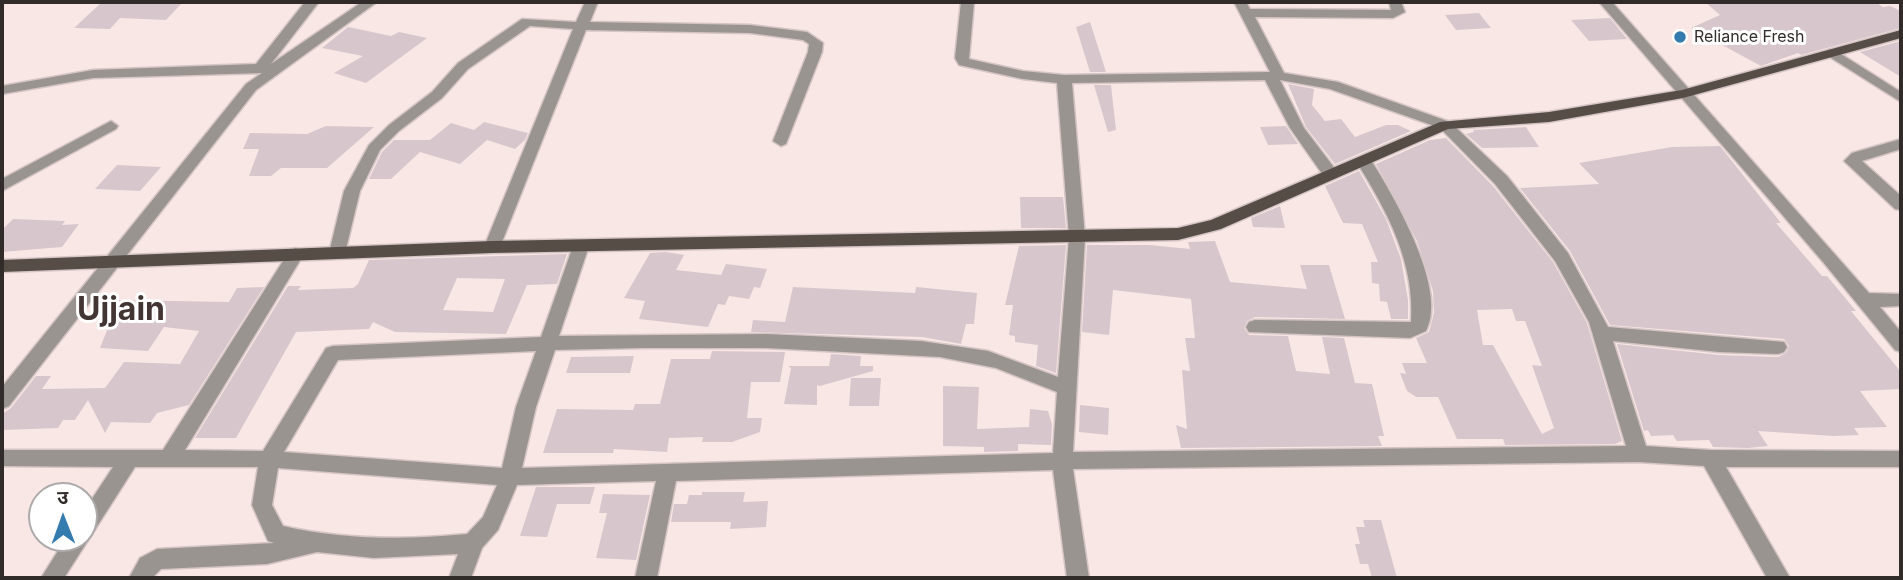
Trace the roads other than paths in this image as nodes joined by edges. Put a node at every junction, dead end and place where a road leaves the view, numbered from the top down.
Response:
1 (312, 2) edge
2 (370, 2) edge
3 (591, 2) edge
4 (967, 2) edge
5 (1336, 2) edge
6 (1395, 2) edge
7 (1605, 2) edge
8 (1243, 7) edge
9 (1347, 13) junction
10 (581, 26) junction
11 (1901, 34) edge
12 (1833, 53) junction
13 (261, 67) junction
14 (278, 68) junction
15 (1275, 76) junction
16 (1064, 79) junction
17 (2, 90) edge
18 (1682, 94) junction
19 (1901, 98) edge
20 (1446, 125) junction
21 (111, 126) dead end
22 (781, 141) dead end
23 (1901, 144) edge
24 (1364, 160) junction
25 (1331, 174) junction
26 (2, 186) edge
27 (1901, 205) edge
28 (1077, 237) junction
29 (581, 246) junction
30 (492, 247) junction
31 (337, 253) junction
32 (296, 254) junction
33 (115, 261) junction
34 (2, 266) edge
35 (1865, 300) junction
36 (1901, 300) edge
37 (1255, 327) dead end
38 (1602, 333) junction
39 (548, 345) junction
40 (1901, 345) edge
41 (1778, 347) dead end
42 (1066, 388) junction
43 (2, 401) edge
44 (1638, 454) junction
45 (130, 457) junction
46 (170, 457) junction
47 (2, 458) edge
48 (1710, 458) junction
49 (269, 459) junction
50 (1901, 459) edge
51 (1062, 461) junction
52 (668, 471) junction
53 (510, 477) junction
54 (98, 507) edge
55 (473, 543) junction
56 (313, 544) junction
57 (69, 552) edge
58 (52, 578) edge
59 (140, 578) edge
60 (460, 578) edge
61 (646, 578) edge
62 (1078, 578) edge
63 (1779, 578) edge

1 - 13 street
2 - 14 street
3 - 10 street
4 - 16 street
5 - 9 street
6 - 9 street
7 - 18 street
8 - 9 street
8 - 15 street
10 - 22 street
10 - 30 street
10 - 31 street
11 - 12 main road
12 - 18 main road
12 - 19 street
13 - 14 street
13 - 17 street
14 - 33 street
15 - 16 street
15 - 20 street
15 - 25 street
16 - 28 street
18 - 20 main road
18 - 35 street
20 - 24 main road
20 - 38 street
21 - 26 street
23 - 27 street
24 - 25 main road
24 - 37 street
25 - 28 main road
28 - 29 main road
28 - 42 street
29 - 30 main road
29 - 39 street
30 - 31 main road
31 - 32 main road
32 - 33 main road
32 - 46 street
33 - 34 main road
33 - 43 street
35 - 36 street
35 - 40 street
38 - 41 street
38 - 44 street
39 - 42 street
39 - 49 street
39 - 53 street
42 - 51 street
44 - 48 street
44 - 51 street
45 - 46 street
45 - 47 street
45 - 54 street
46 - 49 street
48 - 50 street
48 - 63 street
49 - 53 street
49 - 56 street
51 - 52 street
51 - 62 street
52 - 53 street
52 - 61 street
53 - 55 street
55 - 56 street
55 - 60 street
56 - 59 street
57 - 58 street

